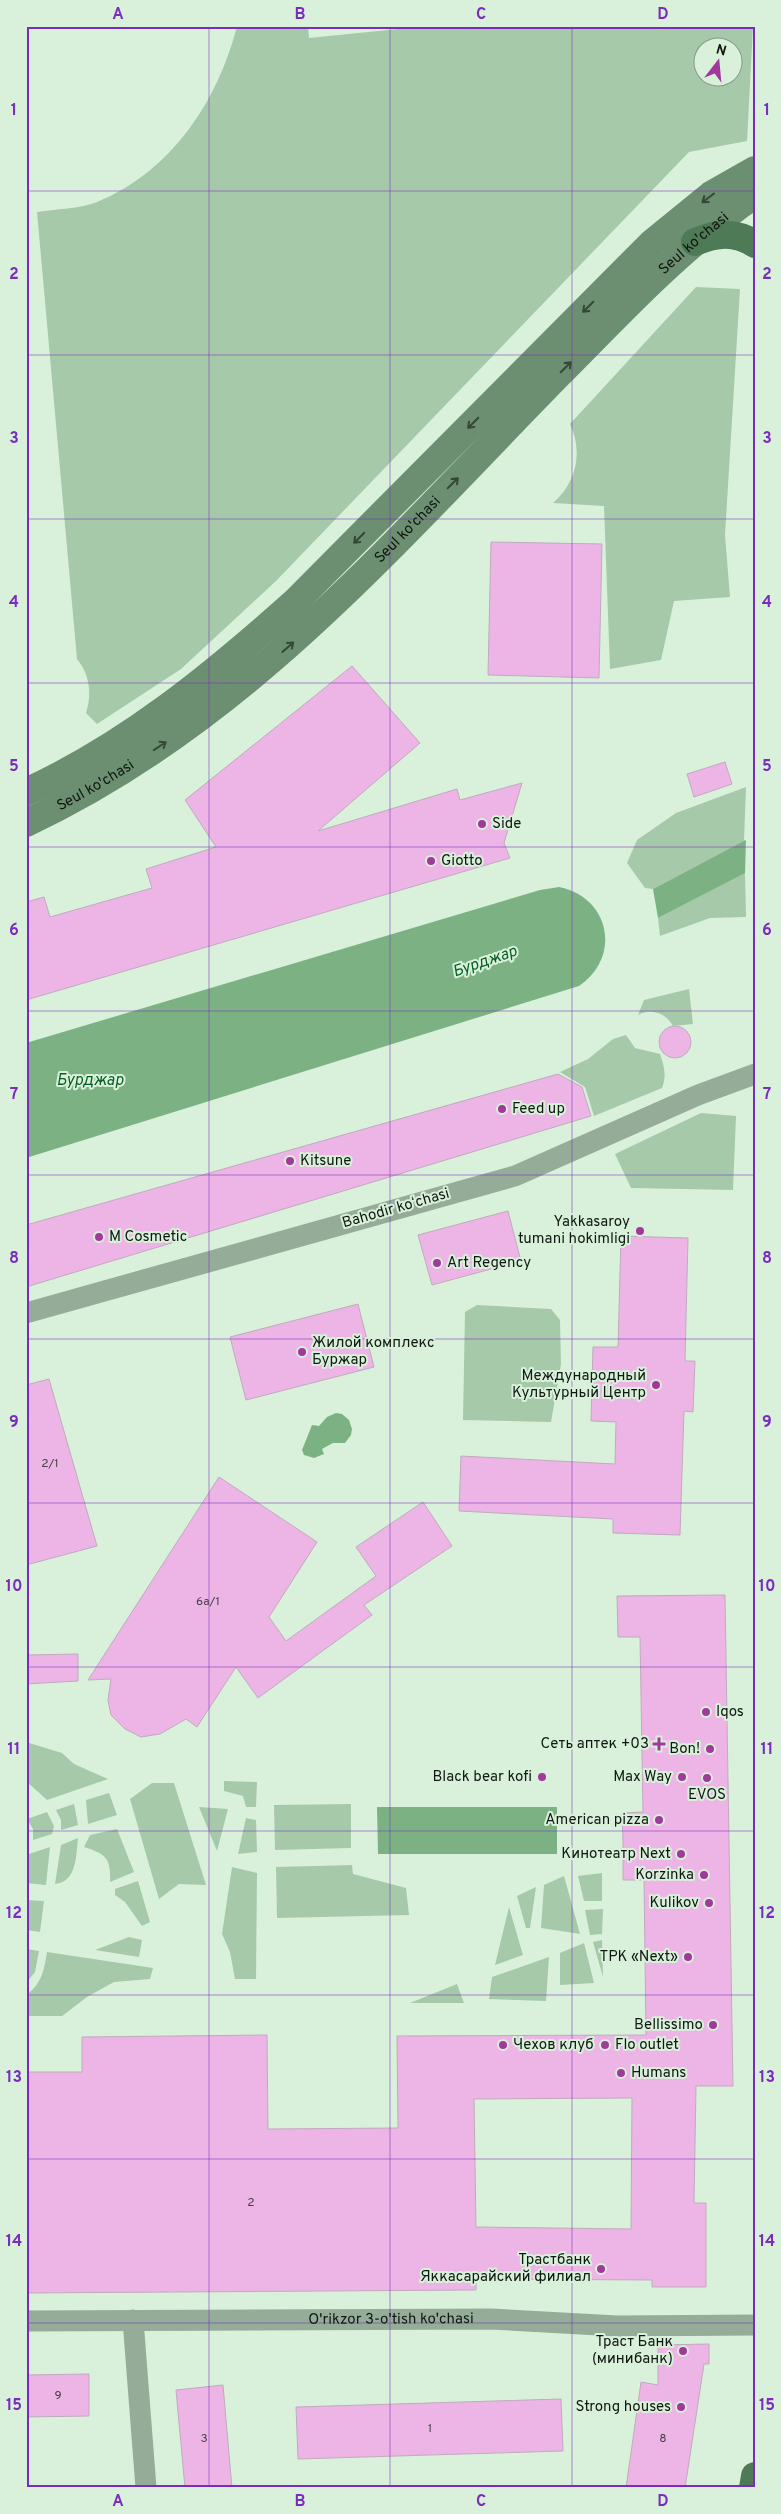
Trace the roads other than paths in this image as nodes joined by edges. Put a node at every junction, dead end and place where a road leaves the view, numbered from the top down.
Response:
1 (753, 178) edge
2 (695, 242) junction
3 (755, 244) edge
4 (26, 792) edge
5 (26, 823) edge
6 (755, 1074) edge
7 (26, 1313) edge
8 (133, 2320) junction
9 (26, 2321) edge
10 (755, 2326) edge
11 (755, 2476) edge
12 (146, 2488) edge
13 (753, 2488) edge

1 - 2 main road, Seul ko'chasi
1 -> 4 main road, Seul ko'chasi
2 - 3 main road
5 -> 2 main road, Seul ko'chasi
6 - 7 street, Bahodir koʻchasi
8 - 9 street, O'rikzor 3-o'tish ko'chasi
8 - 10 street, O'rikzor 3-o'tish ko'chasi
8 - 12 street
11 - 13 main road

